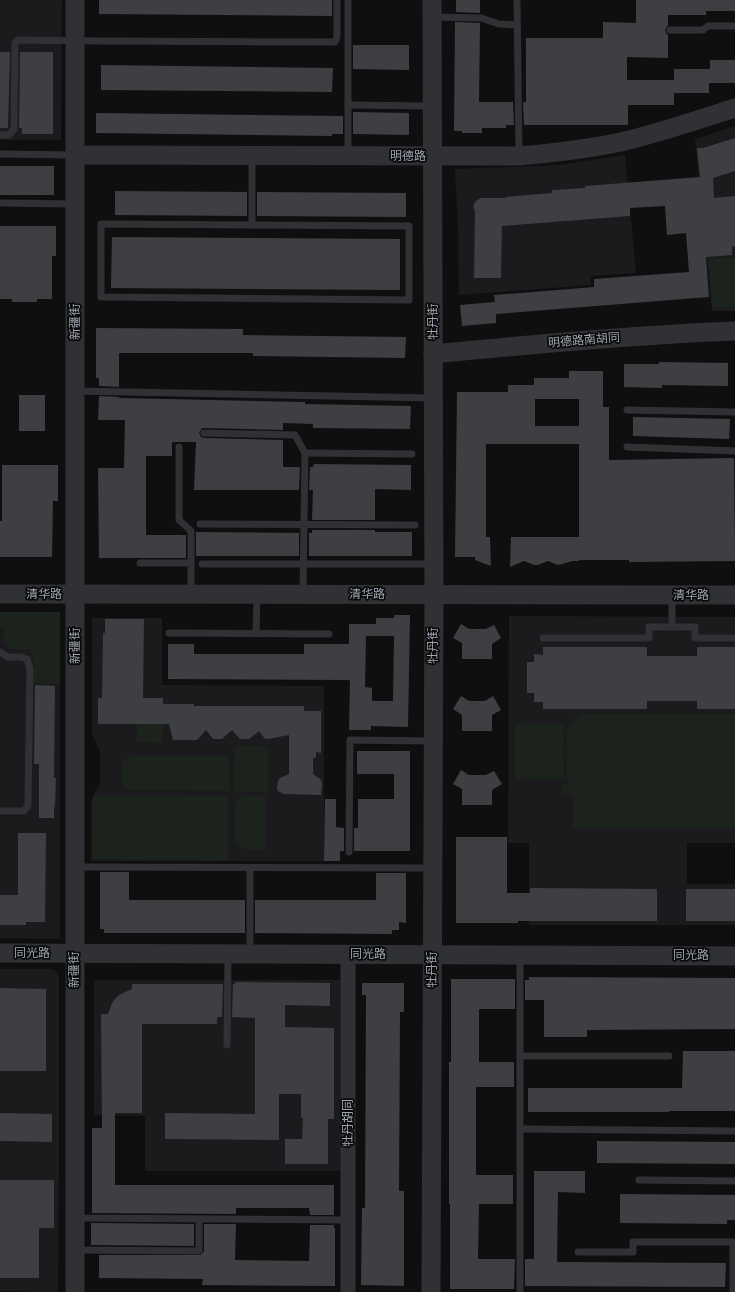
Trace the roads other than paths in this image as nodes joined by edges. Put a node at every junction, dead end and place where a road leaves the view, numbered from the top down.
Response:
1 (75, 0) edge
2 (338, 0) edge
3 (348, 0) edge
4 (517, 0) edge
5 (432, 9) edge
6 (518, 25) junction
7 (735, 26) edge
8 (670, 30) dead end
9 (75, 40) junction
10 (348, 105) junction
11 (433, 106) junction
12 (735, 108) edge
13 (0, 135) edge
14 (0, 154) edge
15 (75, 155) junction
16 (252, 156) junction
17 (348, 156) junction
18 (433, 156) junction
19 (519, 156) junction
20 (0, 203) edge
21 (75, 204) junction
22 (252, 225) junction
23 (735, 331) edge
24 (433, 354) junction
25 (75, 391) junction
26 (433, 398) junction
27 (627, 410) dead end
28 (735, 412) edge
29 (204, 433) dead end
30 (179, 447) dead end
31 (627, 447) dead end
32 (735, 451) edge
33 (305, 453) junction
34 (412, 454) dead end
35 (200, 524) dead end
36 (304, 525) junction
37 (415, 525) dead end
38 (140, 563) dead end
39 (191, 563) junction
40 (202, 564) dead end
41 (303, 564) junction
42 (434, 564) junction
43 (0, 594) edge
44 (75, 594) junction
45 (191, 594) junction
46 (256, 594) junction
47 (303, 594) junction
48 (434, 594) junction
49 (672, 594) junction
50 (735, 594) edge
51 (672, 627) junction
52 (169, 633) dead end
53 (256, 634) junction
54 (329, 634) dead end
55 (543, 638) dead end
56 (735, 638) edge
57 (0, 652) edge
58 (433, 741) junction
59 (0, 811) edge
60 (349, 852) dead end
61 (74, 867) junction
62 (250, 868) junction
63 (432, 868) junction
64 (74, 953) junction
65 (0, 954) edge
66 (228, 954) junction
67 (250, 954) junction
68 (348, 954) junction
69 (432, 955) junction
70 (520, 955) junction
71 (735, 956) edge
72 (227, 1044) dead end
73 (520, 1056) junction
74 (669, 1056) dead end
75 (520, 1129) junction
76 (735, 1131) edge
77 (639, 1180) dead end
78 (735, 1181) edge
79 (75, 1218) junction
80 (199, 1219) junction
81 (348, 1220) junction
82 (75, 1250) junction
83 (578, 1252) dead end
84 (75, 1292) edge
85 (348, 1292) edge
86 (431, 1292) edge
87 (520, 1292) edge
88 (733, 1292) edge

1 - 9 street, 新疆街
2 - 9 lane
3 - 10 lane
4 - 6 lane
5 - 6 lane
5 - 11 street, 牡丹街
6 - 19 lane
7 - 8 lane
9 - 13 lane
9 - 15 street, 新疆街
10 - 11 lane
10 - 17 lane
11 - 18 street, 牡丹街
12 - 19 street, 明德路
14 - 15 lane
15 - 16 street, 明德路
15 - 21 street, 新疆街
16 - 17 street, 明德路
16 - 22 lane
17 - 18 street, 明德路
18 - 19 street, 明德路
18 - 24 street, 牡丹街
20 - 21 lane
21 - 25 street, 新疆街
22 - 22 lane
23 - 24 street, 明德路南胡同
24 - 26 street, 牡丹街
25 - 26 lane
25 - 44 street, 新疆街
26 - 42 street, 牡丹街
27 - 28 lane
29 - 33 lane
30 - 39 lane
31 - 32 lane
33 - 34 lane
33 - 36 lane
35 - 36 lane
36 - 37 lane
36 - 41 lane
38 - 39 lane
39 - 45 lane
40 - 41 lane
41 - 42 lane
41 - 47 lane
42 - 48 street, 牡丹街
43 - 44 street, 清华路
44 - 45 street, 清华路
44 - 61 street, 新疆街
45 - 46 street, 清华路
46 - 47 street, 清华路
46 - 53 lane
47 - 48 street, 清华路
48 - 49 street, 清华路
48 - 58 street, 牡丹街
49 - 50 street, 清华路
49 - 51 lane
51 - 55 lane
51 - 56 lane
52 - 53 lane
53 - 54 lane
57 - 59 lane
58 - 60 lane
58 - 63 street, 牡丹街
61 - 62 lane
61 - 64 street, 新疆街
62 - 63 lane
62 - 67 lane
63 - 69 street, 牡丹街
64 - 65 street, 同光路
64 - 66 street, 同光路
64 - 79 street, 新疆街
66 - 67 street, 同光路
66 - 72 lane
67 - 68 street, 同光路
68 - 69 street, 同光路
68 - 81 street, 牡丹胡同
69 - 70 street, 同光路
69 - 86 street, 牡丹街
70 - 71 street, 同光路
70 - 73 lane
73 - 74 lane
73 - 75 lane
75 - 76 lane
75 - 87 lane
77 - 78 lane
79 - 80 lane
79 - 82 street, 新疆街
80 - 81 lane
80 - 82 lane
81 - 85 street, 牡丹胡同
82 - 84 street, 新疆街
83 - 88 lane

